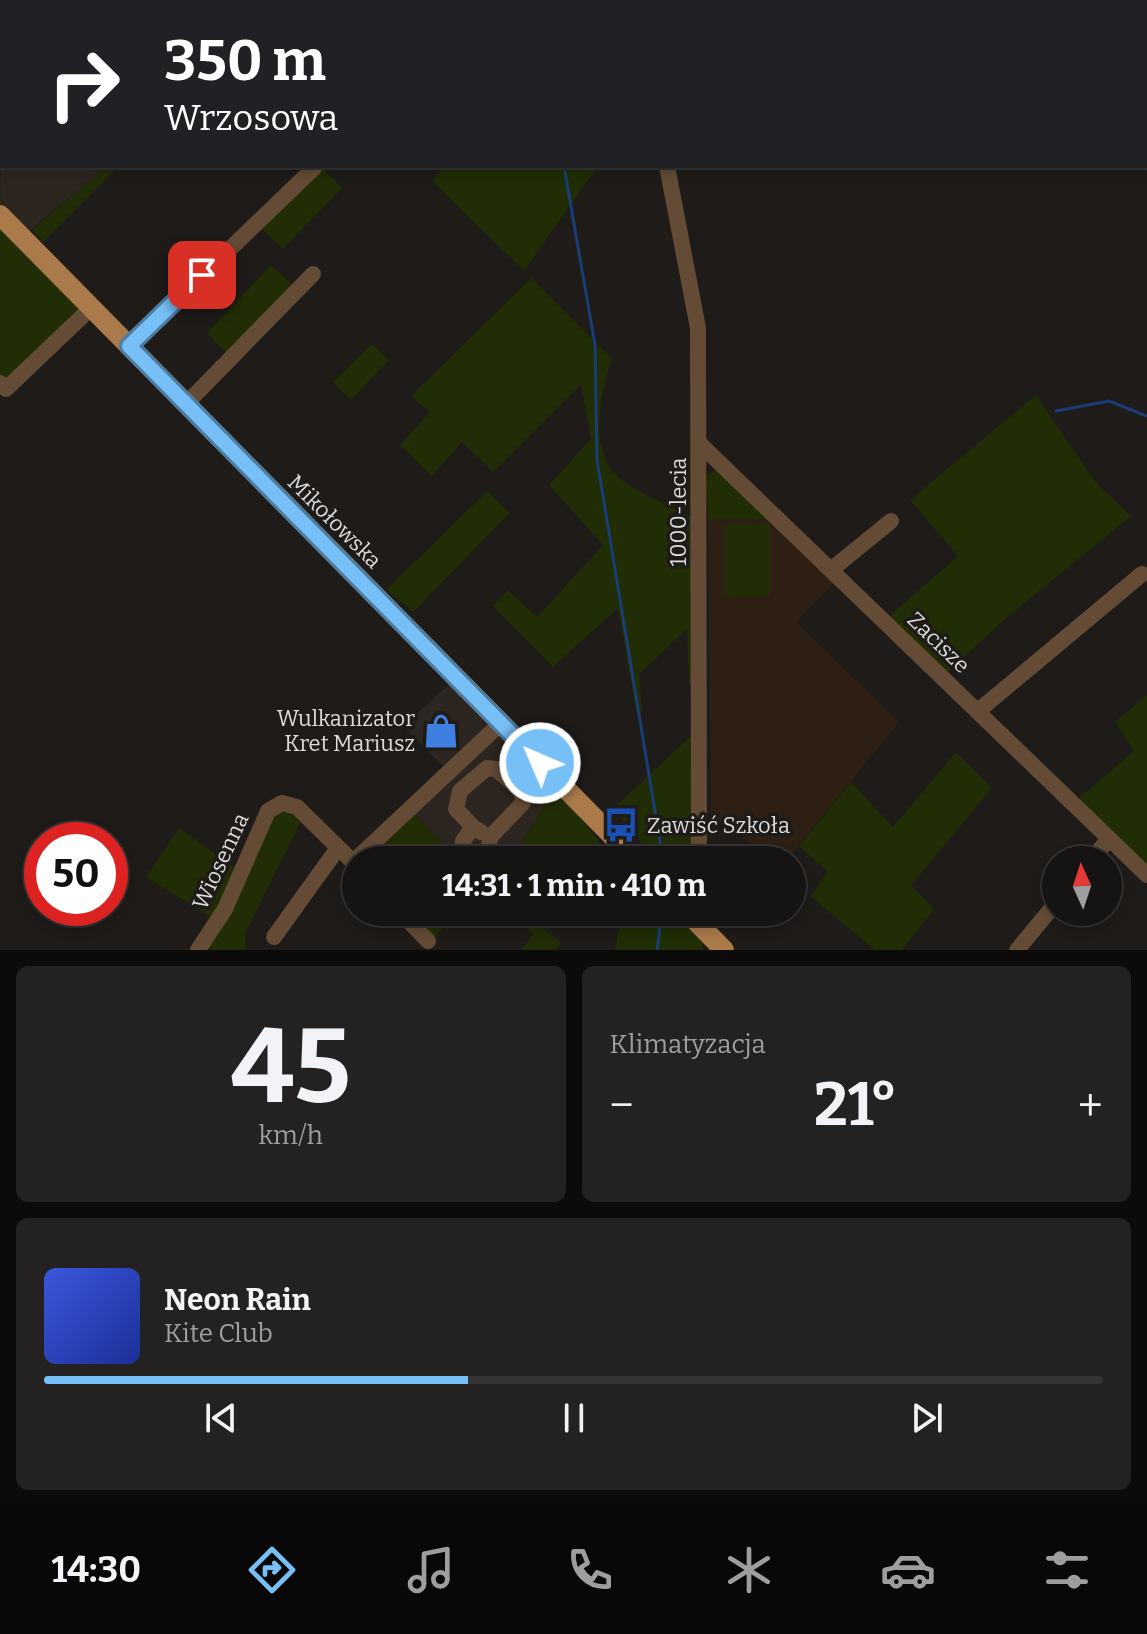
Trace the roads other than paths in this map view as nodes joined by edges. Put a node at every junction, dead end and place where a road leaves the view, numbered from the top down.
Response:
1 (314, 168) dead end
2 (667, 168) edge
3 (0, 215) edge
4 (313, 274) dead end
5 (91, 308) junction
6 (129, 346) junction
7 (0, 383) edge
8 (186, 404) junction
9 (699, 443) junction
10 (891, 521) dead end
11 (832, 569) junction
12 (1142, 574) dead end
13 (978, 711) junction
14 (501, 723) junction
15 (540, 763) junction
16 (516, 786) junction
17 (473, 827) junction
18 (490, 837) junction
19 (1109, 839) junction
20 (373, 846) edge
21 (461, 846) edge
22 (489, 846) edge
23 (622, 846) edge
24 (699, 846) edge
25 (1103, 846) edge
26 (338, 848) junction
27 (342, 852) edge
28 (1147, 875) edge
29 (1042, 920) edge
30 (414, 926) edge
31 (703, 926) edge
32 (274, 937) dead end
33 (428, 941) dead end
34 (198, 950) edge
35 (724, 950) edge
36 (1017, 950) edge

1 - 6 street
2 - 9 street, 1000-lecia
3 - 5 main road, Mikołowska
4 - 8 street
5 - 6 main road, Mikołowska
5 - 7 street
6 - 8 main road, Mikołowska
8 - 14 main road, Mikołowska
9 - 11 street, Zacisze
9 - 24 street, 1000-lecia
10 - 11 street
11 - 13 street, Zacisze
12 - 13 street
13 - 19 street, Zacisze
14 - 15 main road, Mikołowska
14 - 20 street, Wiosenna
15 - 16 street
15 - 23 main road, Mikołowska
16 - 17 street
16 - 18 street
17 - 18 street
17 - 21 street
18 - 22 street
19 - 25 street
19 - 28 street, Zacisze
26 - 27 street, Wiosenna
26 - 32 street
26 - 34 street, Wiosenna
29 - 36 street
30 - 33 street
31 - 35 main road

